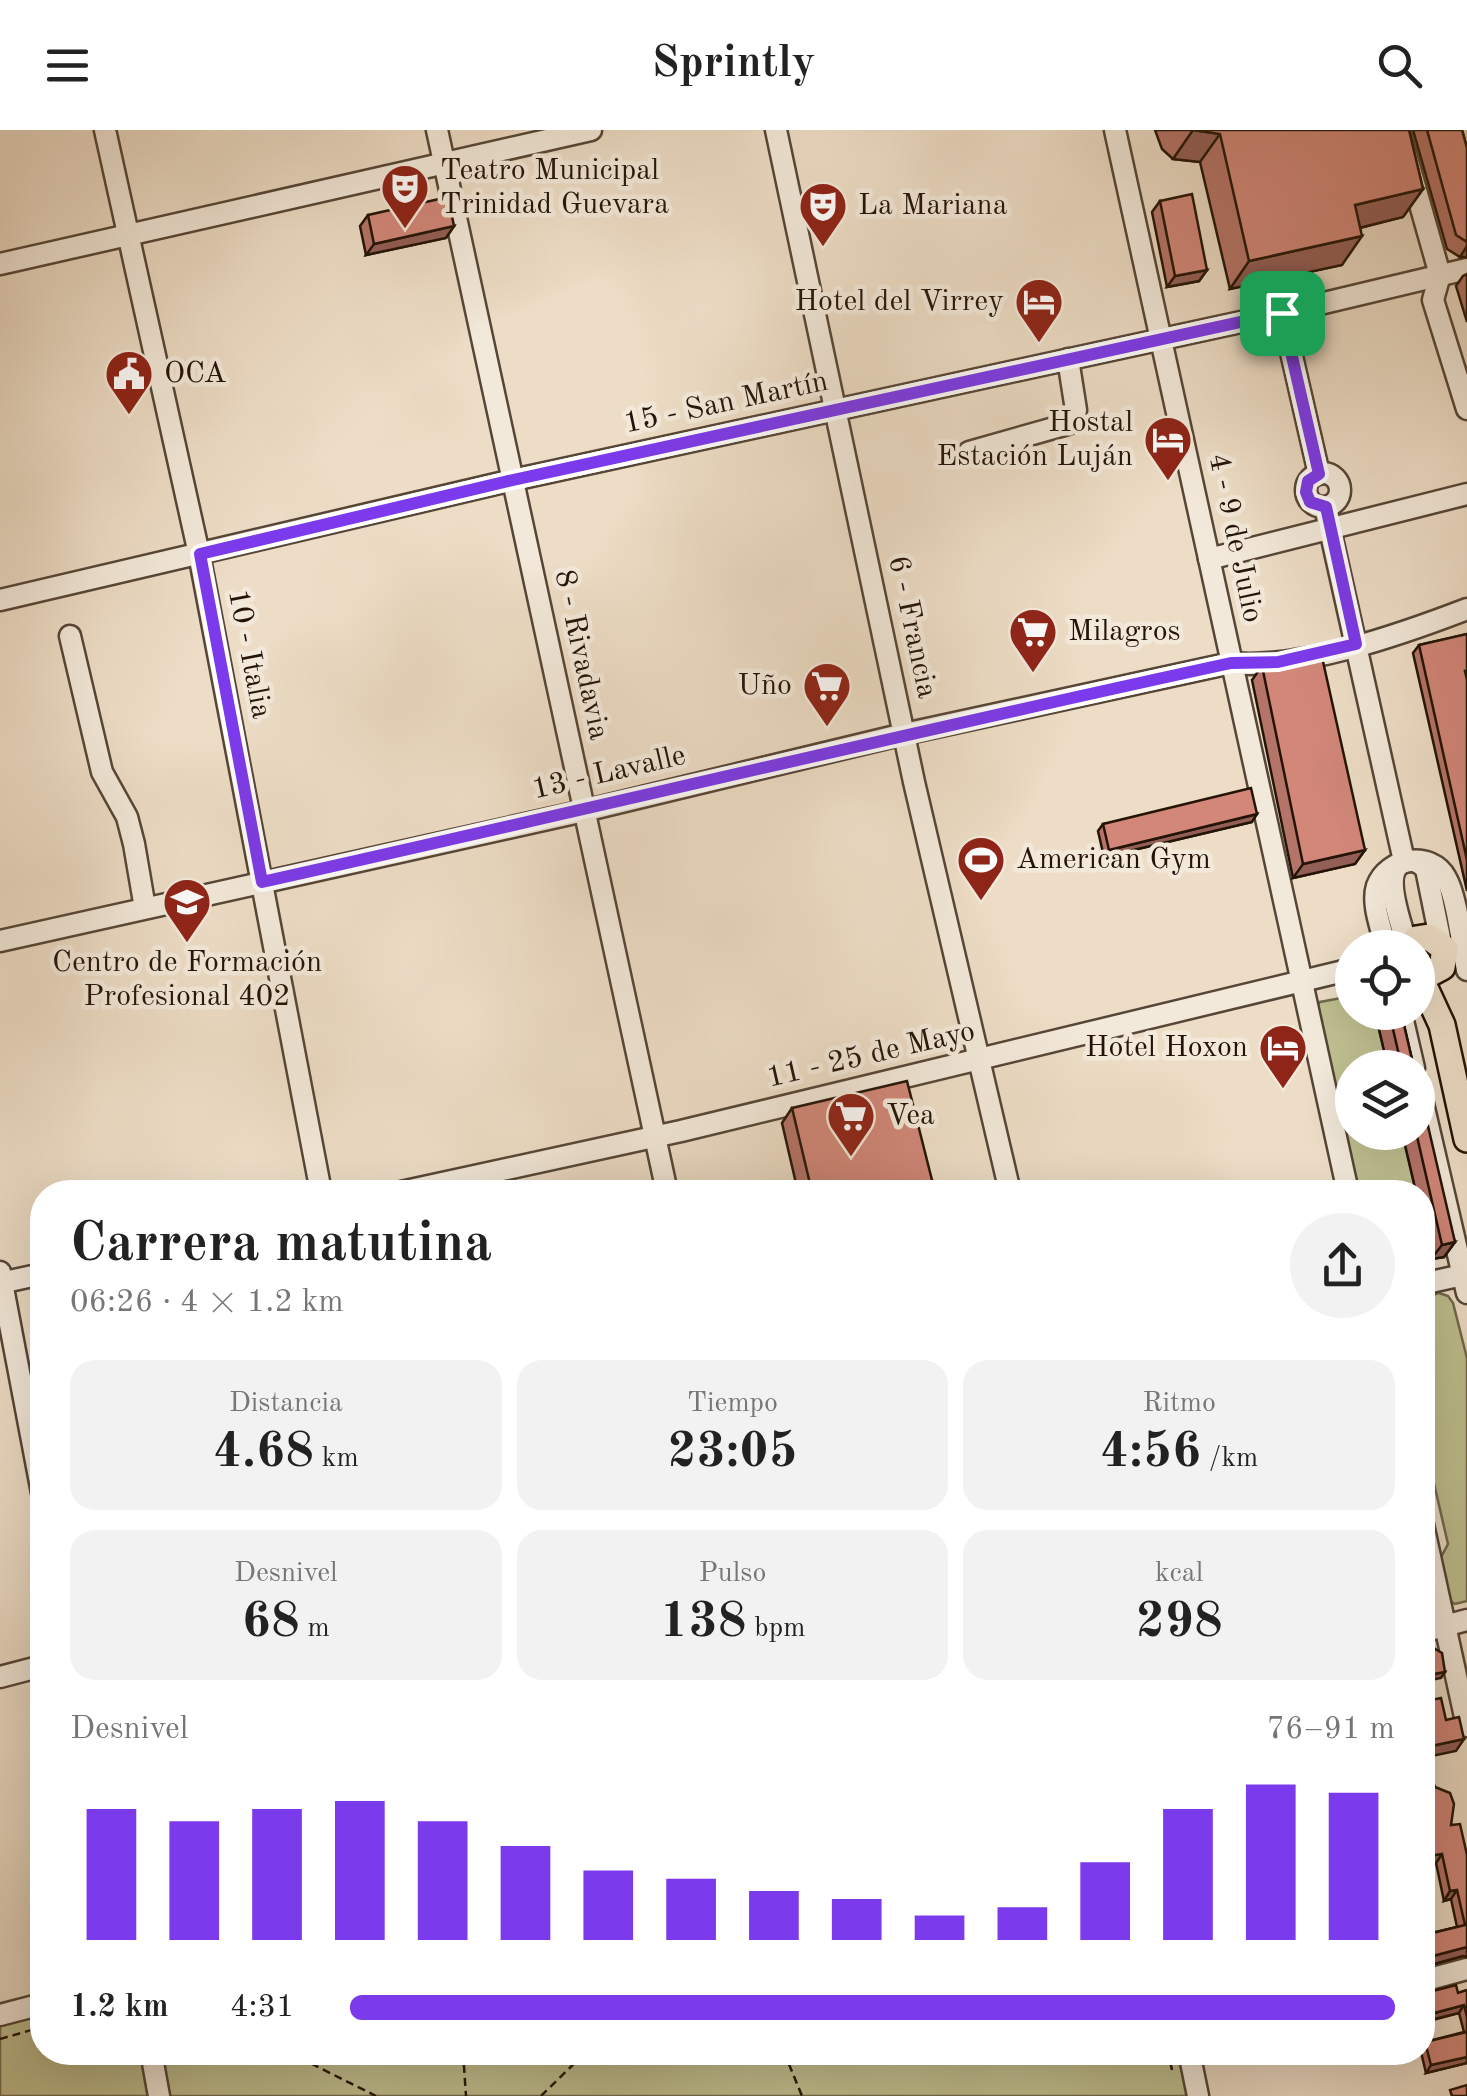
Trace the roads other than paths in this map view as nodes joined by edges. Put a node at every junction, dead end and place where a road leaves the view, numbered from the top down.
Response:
1 (105, 130) edge
2 (437, 130) edge
3 (591, 130) edge
4 (776, 130) edge
5 (1115, 130) edge
6 (1399, 130) edge
7 (444, 162) junction
8 (128, 234) junction
9 (0, 264) edge
10 (1467, 270) edge
11 (1440, 276) junction
12 (1282, 313) junction
13 (1161, 339) junction
14 (1068, 359) junction
15 (837, 409) junction
16 (1467, 409) edge
17 (969, 452) dead end
18 (513, 480) junction
19 (1467, 494) edge
20 (1328, 518) junction
21 (200, 554) junction
22 (1208, 558) junction
23 (0, 600) edge
24 (1467, 610) edge
25 (70, 636) dead end
26 (1356, 644) junction
27 (1231, 663) junction
28 (904, 734) junction
29 (584, 811) junction
30 (1404, 861) junction
31 (262, 882) junction
32 (144, 908) junction
33 (1382, 930) edge
34 (1404, 930) edge
35 (0, 940) edge
36 (1445, 958) edge
37 (1335, 974) edge
38 (1300, 982) junction
39 (980, 1060) junction
40 (655, 1137) junction
41 (1467, 1138) edge
42 (1434, 1150) edge
43 (319, 1180) edge
44 (456, 1180) edge
45 (664, 1180) edge
46 (1007, 1180) edge
47 (1345, 1180) edge
48 (30, 1276) edge
49 (1, 1280) edge
50 (1466, 1281) edge
51 (1435, 1283) edge
52 (30, 1431) edge
53 (1435, 1558) edge
54 (1457, 1623) edge
55 (30, 1669) edge
56 (0, 1678) edge
57 (1467, 1726) edge
58 (1467, 1969) edge
59 (1435, 1978) edge
60 (30, 2007) edge
61 (0, 2015) edge
62 (153, 2065) edge
63 (1192, 2065) edge
64 (159, 2096) edge
65 (1198, 2096) edge

1 - 8 street, 10 - Italia
2 - 7 street, 8 - Rivadavia
3 - 7 street
4 - 15 street, 6 - Francia
5 - 13 street, 4 - 9 de Julio
6 - 11 street
7 - 8 street
7 - 18 street, 8 - Rivadavia
8 - 9 street
8 - 21 street, 10 - Italia
10 - 11 street, 15 - San Martín
11 - 12 street, 15 - San Martín
11 - 16 street
12 - 13 street, 15 - San Martín
12 - 20 street
13 - 14 street, 15 - San Martín
13 - 22 street, 4 - 9 de Julio
14 - 15 street, 15 - San Martín
14 - 17 street
15 - 18 street, 15 - San Martín
15 - 28 street, 6 - Francia
18 - 21 street, 15 - San Martín
18 - 29 street, 8 - Rivadavia
19 - 20 street
20 - 22 street
20 - 26 street
21 - 23 street, 15 - San Martín
21 - 31 street, 10 - Italia
22 - 27 street, 4 - 9 de Julio
24 - 26 street, 13 - Lavalle
25 - 32 street
26 - 27 street, 13 - Lavalle
26 - 30 street
27 - 28 street, 13 - Lavalle
27 - 38 street, 4 - 9 de Julio
28 - 29 street, 13 - Lavalle
28 - 39 street, 6 - Francia
29 - 31 street, 13 - Lavalle
29 - 40 street, 8 - Rivadavia
30 - 33 street
30 - 34 street
30 - 36 street
31 - 32 street, 13 - Lavalle
31 - 43 street, 10 - Italia
32 - 35 street, 13 - Lavalle
36 - 41 main road
37 - 38 street, 11 - 25 de Mayo
38 - 39 street, 11 - 25 de Mayo
38 - 47 street, 4 - 9 de Julio
39 - 40 street, 11 - 25 de Mayo
39 - 46 street, 6 - Francia
40 - 44 street, 11 - 25 de Mayo
40 - 45 street, 8 - Rivadavia
42 - 50 street
48 - 49 street
49 - 52 street
50 - 51 street
53 - 54 street
54 - 57 street
55 - 56 street
58 - 59 street
60 - 61 street
62 - 64 street
63 - 65 street

